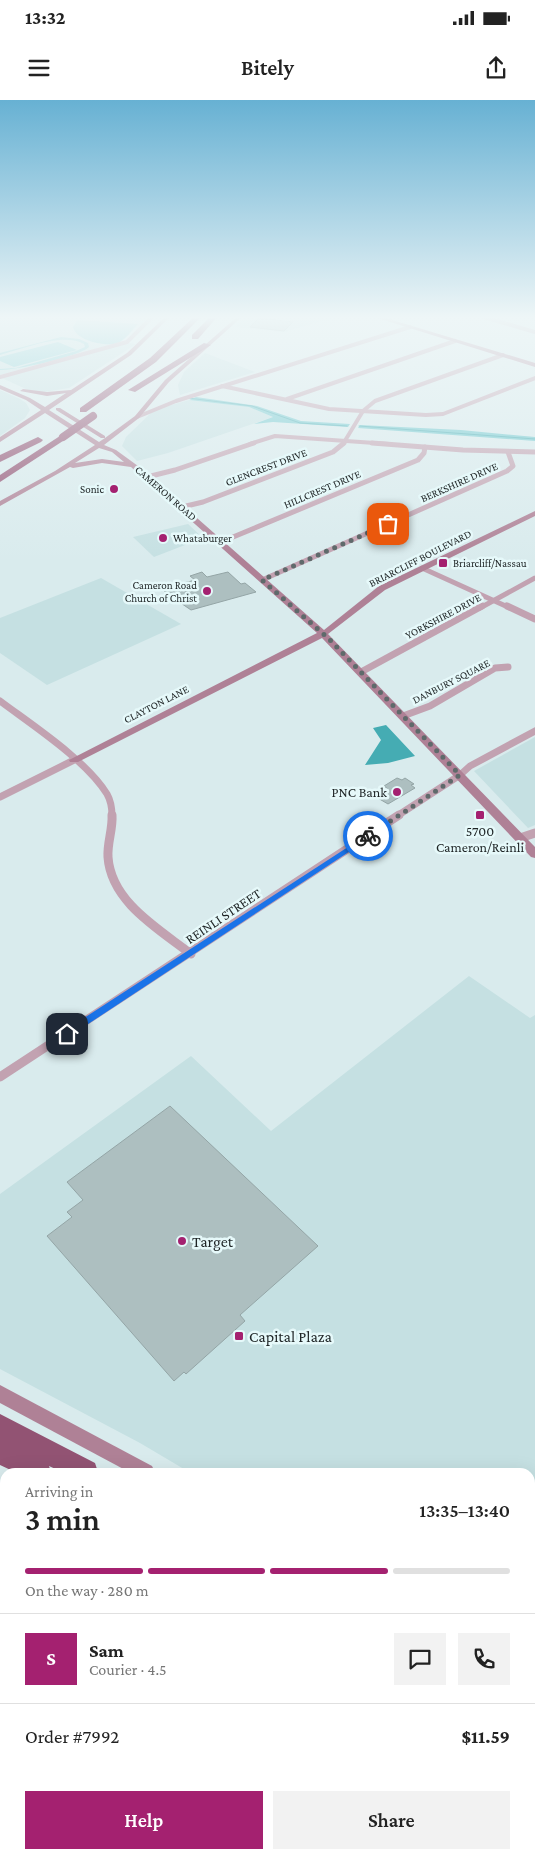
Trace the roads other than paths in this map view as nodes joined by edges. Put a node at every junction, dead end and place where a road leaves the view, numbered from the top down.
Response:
1 (24, 398) edge
2 (37, 398) edge
3 (61, 398) edge
4 (65, 398) edge
5 (100, 398) edge
6 (152, 398) edge
7 (155, 398) edge
8 (185, 398) edge
9 (280, 398) edge
10 (383, 398) edge
11 (481, 398) edge
12 (286, 399) joint
13 (28, 400) junction
14 (176, 401) junction
15 (51, 405) junction
16 (44, 409) junction
17 (363, 411) junction
18 (97, 414) dead end
19 (137, 417) junction
20 (29, 419) junction
21 (130, 423) junction
22 (23, 424) junction
23 (101, 427) dead end
24 (111, 427) dead end
25 (118, 433) junction
26 (45, 435) junction
27 (0, 440) edge
28 (107, 440) junction
29 (345, 442) junction
30 (100, 445) junction
31 (425, 447) junction
32 (114, 449) junction
33 (508, 452) junction
34 (535, 452) edge
35 (86, 454) junction
36 (0, 459) edge
37 (0, 465) edge
38 (136, 467) junction
39 (57, 472) junction
40 (147, 477) junction
41 (0, 479) edge
42 (0, 504) edge
43 (182, 507) junction
44 (535, 513) edge
45 (221, 542) junction
46 (422, 568) junction
47 (535, 578) edge
48 (262, 580) junction
49 (493, 601) junction
50 (535, 619) edge
51 (323, 634) junction
52 (508, 667) dead end
53 (361, 672) junction
54 (0, 701) edge
55 (11, 709) junction
56 (0, 714) edge
57 (404, 716) junction
58 (535, 731) edge
59 (74, 760) junction
60 (460, 775) junction
61 (0, 797) edge
62 (535, 833) edge
63 (520, 838) junction
64 (535, 854) edge
65 (191, 954) junction
66 (0, 1078) edge
67 (0, 1394) edge
68 (0, 1426) edge
69 (0, 1451) edge
70 (32, 1468) edge
71 (79, 1468) edge
72 (139, 1468) edge

1 - 13 main road, CAMERON ROAD
2 - 15 main road, CAMERON ROAD
3 - 15 main road
4 - 23 main road
5 - 26 highway
6 - 19 main road
7 - 14 street
8 - 14 street
9 - 12 street
10 - 17 street, GLENCREST DRIVE
11 - 17 street
12 - 17 street
13 - 16 main road, CAMERON ROAD
13 - 20 main road
14 - 19 street
15 - 16 main road
15 - 28 main road, CAMERON ROAD
16 - 20 main road
16 - 30 main road, CAMERON ROAD
17 - 29 street, GLENCREST DRIVE
18 - 41 highway, bridge
19 - 21 main road
20 - 22 main road
21 - 24 main road
21 - 25 main road
22 - 27 main road
22 - 35 main road
25 - 28 main road
25 - 32 main road
26 - 36 highway
26 - 37 highway
28 - 30 main road
28 - 32 main road, CAMERON ROAD
29 - 31 street
29 - 40 street
29 - 43 street, GLENCREST DRIVE
30 - 32 main road, CAMERON ROAD
30 - 35 main road
31 - 33 street
31 - 45 street, HILLCREST DRIVE
32 - 38 main road, CAMERON ROAD
33 - 34 street
33 - 48 street, BERKSHIRE DRIVE
35 - 39 main road
38 - 39 main road
38 - 40 main road, CAMERON ROAD
39 - 42 main road
40 - 43 main road, CAMERON ROAD
43 - 45 main road, CAMERON ROAD
44 - 46 main road, BRIARCLIFF BOULEVARD
45 - 48 main road, CAMERON ROAD
46 - 49 street
46 - 51 main road, BRIARCLIFF BOULEVARD
47 - 49 street, YORKSHIRE DRIVE
48 - 51 main road, CAMERON ROAD
49 - 50 street
49 - 53 street, YORKSHIRE DRIVE
51 - 53 main road, CAMERON ROAD
51 - 59 main road, CLAYTON LANE
52 - 57 street, DANBURY SQUARE
53 - 57 main road, CAMERON ROAD
54 - 55 street
55 - 56 street
55 - 59 street
57 - 60 main road, CAMERON ROAD
58 - 60 street, REINLI STREET
59 - 61 street, CLAYTON LANE
59 - 65 street
60 - 63 main road, CAMERON ROAD
60 - 65 street, REINLI STREET
62 - 63 street
63 - 64 main road, CAMERON ROAD
65 - 66 street, REINLI STREET
67 - 72 main road
68 - 71 highway
69 - 70 highway

